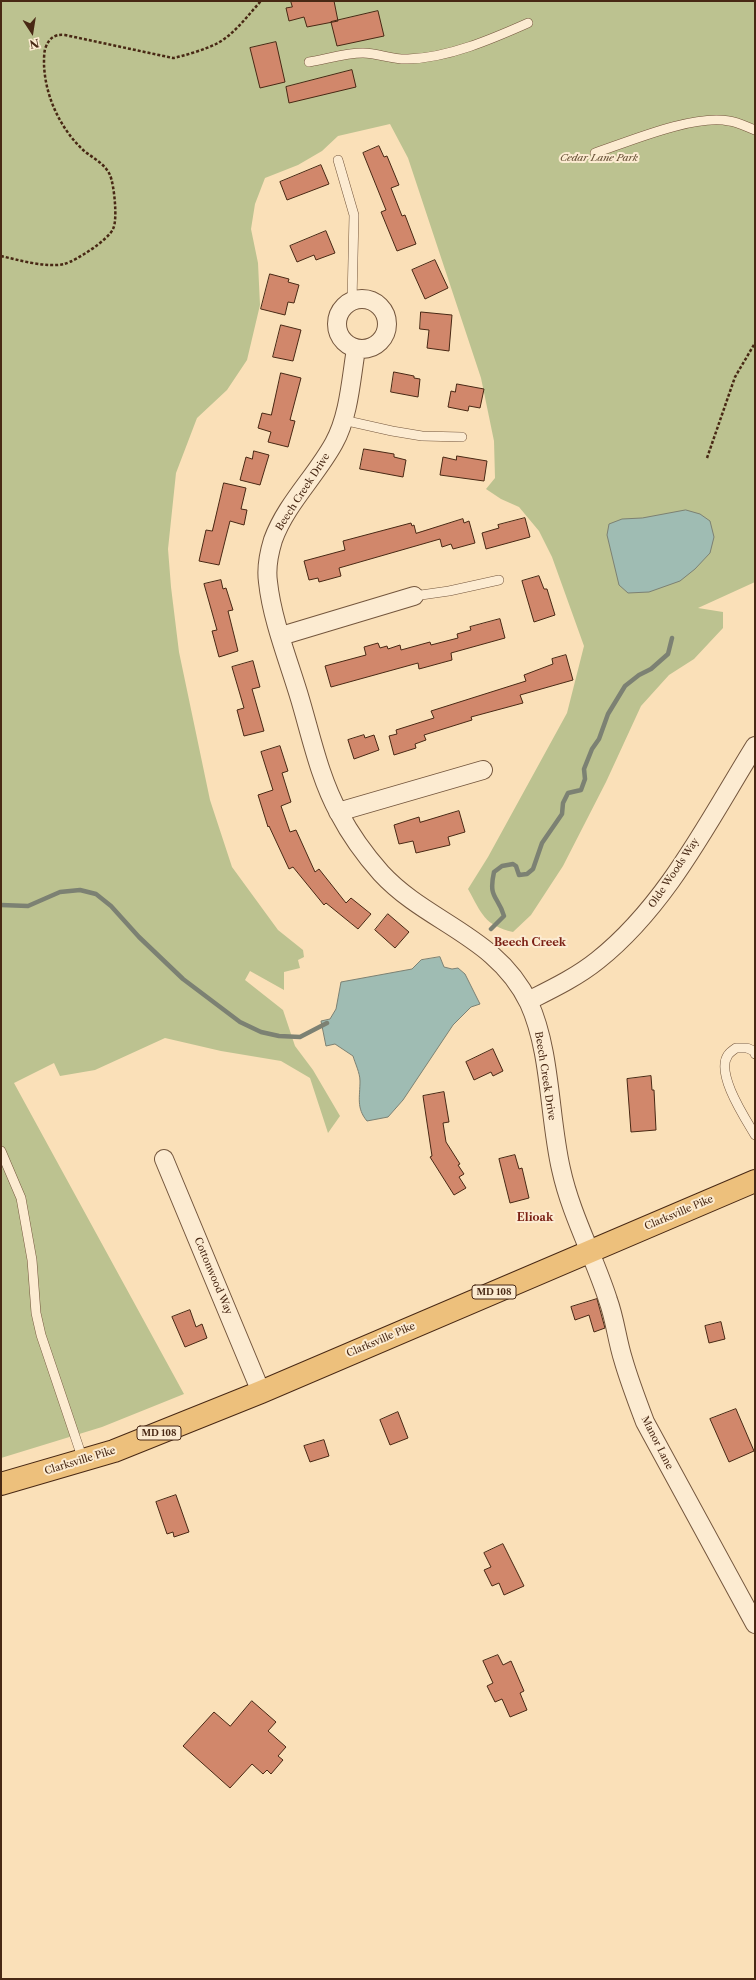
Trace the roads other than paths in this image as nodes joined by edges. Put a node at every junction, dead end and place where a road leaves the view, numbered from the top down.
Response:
1 (528, 23) dead end
2 (309, 62) dead end
3 (755, 130) edge
4 (595, 152) dead end
5 (338, 160) dead end
6 (352, 301) junction
7 (356, 349) junction
8 (342, 420) junction
9 (462, 437) dead end
10 (499, 580) dead end
11 (414, 596) joint
12 (281, 636) junction
13 (755, 746) edge
14 (483, 770) dead end
15 (338, 812) junction
16 (528, 1001) junction
17 (755, 1054) edge
18 (755, 1135) edge
19 (1, 1151) edge
20 (164, 1159) dead end
21 (755, 1181) edge
22 (588, 1251) junction
23 (261, 1392) junction
24 (83, 1461) junction
25 (1, 1484) edge
26 (755, 1624) edge

1 - 2 lane
3 - 4 lane
5 - 6 lane
6 - 7 street
6 - 7 street
7 - 8 street, Beech Creek Drive
8 - 9 lane
8 - 12 street, Beech Creek Drive
10 - 11 lane
11 - 12 street
12 - 15 street, Beech Creek Drive
13 - 16 street, Olde Woods Way
14 - 15 street
15 - 16 street, Beech Creek Drive
16 - 22 street, Beech Creek Drive
17 - 18 lane
19 - 24 lane
20 - 23 street, Cottonwood Way
21 - 22 main road, Clarksville Pike / MD 108
22 - 23 main road, Clarksville Pike / MD 108
22 - 26 street, Manor Lane
23 - 24 main road, Clarksville Pike / MD 108
24 - 25 main road, Clarksville Pike / MD 108

